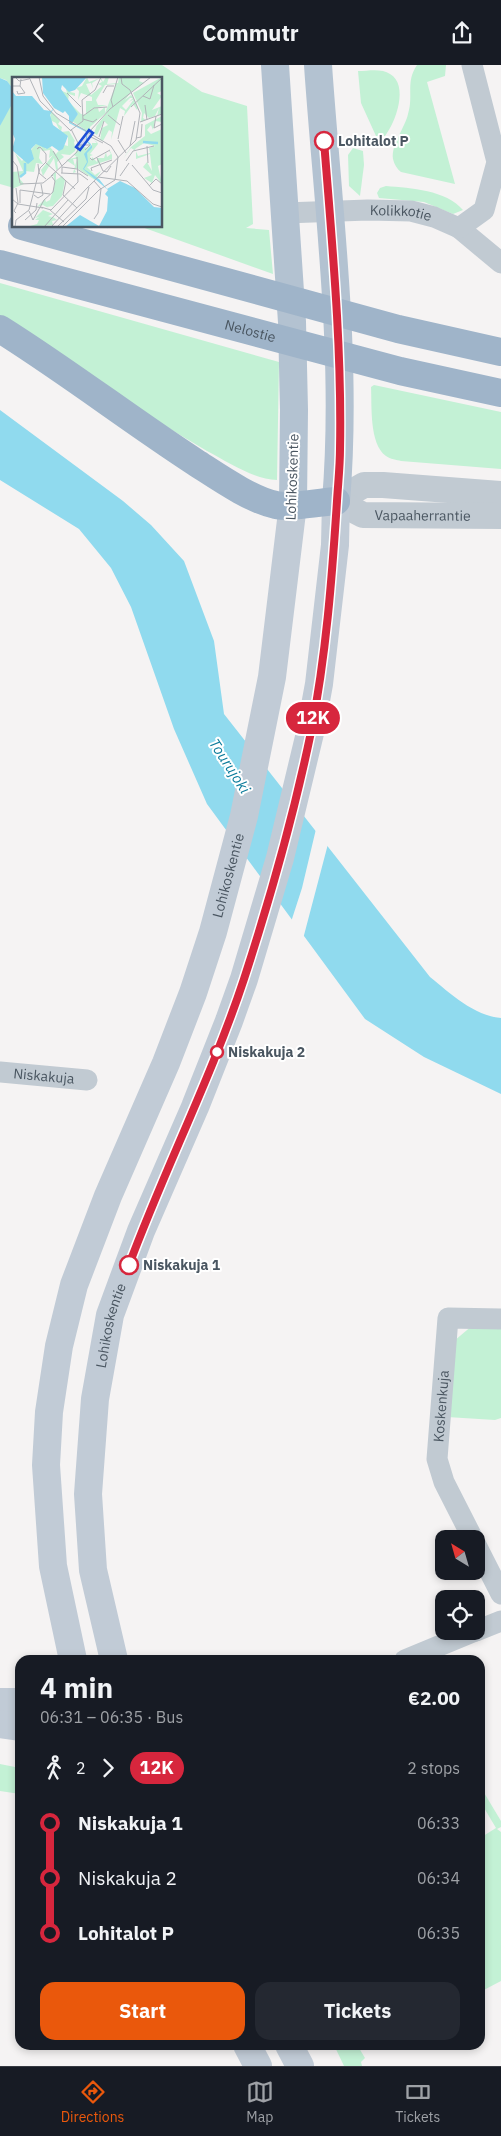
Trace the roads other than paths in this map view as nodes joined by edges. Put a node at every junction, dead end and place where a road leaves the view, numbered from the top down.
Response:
1 (275, 65) edge
2 (318, 65) edge
3 (472, 65) edge
4 (329, 213) junction
5 (286, 224) junction
6 (26, 227) edge
7 (459, 227) junction
8 (501, 263) edge
9 (0, 264) edge
10 (0, 329) edge
11 (501, 352) edge
12 (501, 393) edge
13 (501, 494) edge
14 (336, 501) junction
15 (293, 504) junction
16 (501, 516) edge
17 (0, 1072) edge
18 (87, 1080) dead end
19 (501, 1319) edge
20 (468, 1530) edge
21 (485, 1563) edge
22 (501, 1594) edge
23 (501, 1621) edge
24 (485, 1627) edge
25 (454, 1640) edge
26 (72, 1655) edge
27 (113, 1655) edge
28 (417, 1655) edge
29 (0, 1702) edge
30 (15, 1702) edge
31 (0, 1724) edge
32 (15, 1726) edge
33 (250, 2050) edge
34 (292, 2050) edge
35 (258, 2066) edge
36 (300, 2066) edge

1 - 5 main road, Lohikoskentie
2 - 4 main road, Lohikoskentie
3 - 7 street
4 - 5 street, Kolikkotie
4 - 7 street, Kolikkotie
4 - 14 main road, Lohikoskentie
5 - 15 main road, Lohikoskentie
6 - 11 highway
7 - 8 street, Kolikkotie
9 - 12 highway, Nelostie
10 - 15 highway
13 - 14 street, Vapaaherrantie
14 - 15 highway
14 - 16 street, Vapaaherrantie
14 - 27 main road, Lohikoskentie
15 - 26 main road, Lohikoskentie
17 - 18 street, Niskakuja
19 - 20 street, Koskenkuja
21 - 22 street
23 - 24 street
25 - 28 street
29 - 30 main road
31 - 32 main road
33 - 35 main road
34 - 36 main road

